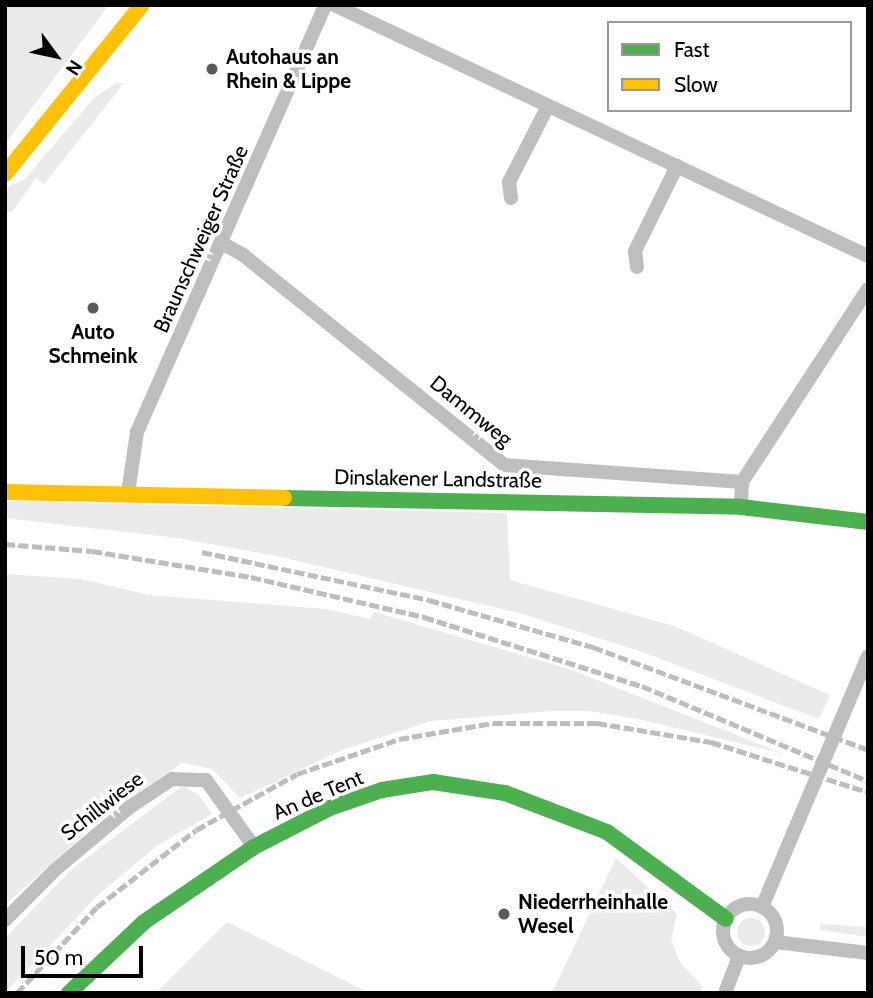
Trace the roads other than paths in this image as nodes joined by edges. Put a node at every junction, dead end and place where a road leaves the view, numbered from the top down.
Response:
1 (142, 5) edge
2 (325, 5) edge
3 (334, 5) edge
4 (548, 106) junction
5 (677, 166) junction
6 (5, 174) edge
7 (511, 198) dead end
8 (222, 244) junction
9 (868, 256) edge
10 (637, 267) dead end
11 (868, 289) edge
12 (742, 482) junction
13 (5, 492) edge
14 (128, 493) junction
15 (741, 507) junction
16 (868, 522) edge
17 (868, 656) edge
18 (254, 847) junction
19 (762, 907) junction
20 (726, 919) junction
21 (5, 920) edge
22 (775, 942) junction
23 (868, 953) edge
24 (739, 956) junction
25 (69, 993) edge
26 (725, 993) edge

1 - 6 main road
2 - 8 street, Braunschweiger Straße
3 - 4 street
4 - 5 street
4 - 7 street
5 - 9 street
5 - 10 street
8 - 12 street, Dammweg
8 - 14 street, Braunschweiger Straße
11 - 12 street
12 - 15 street
13 - 14 main road, Dinslakener Landstraße
14 - 15 main road, Dinslakener Landstraße
15 - 16 main road, Dinslakener Landstraße
17 - 19 street
18 - 20 main road, An de Tent
18 - 21 street, Schillwiese
18 - 25 main road, An de Tent
19 - 20 street
19 - 22 street
20 - 24 street
22 - 23 street
22 - 24 street
24 - 26 street

